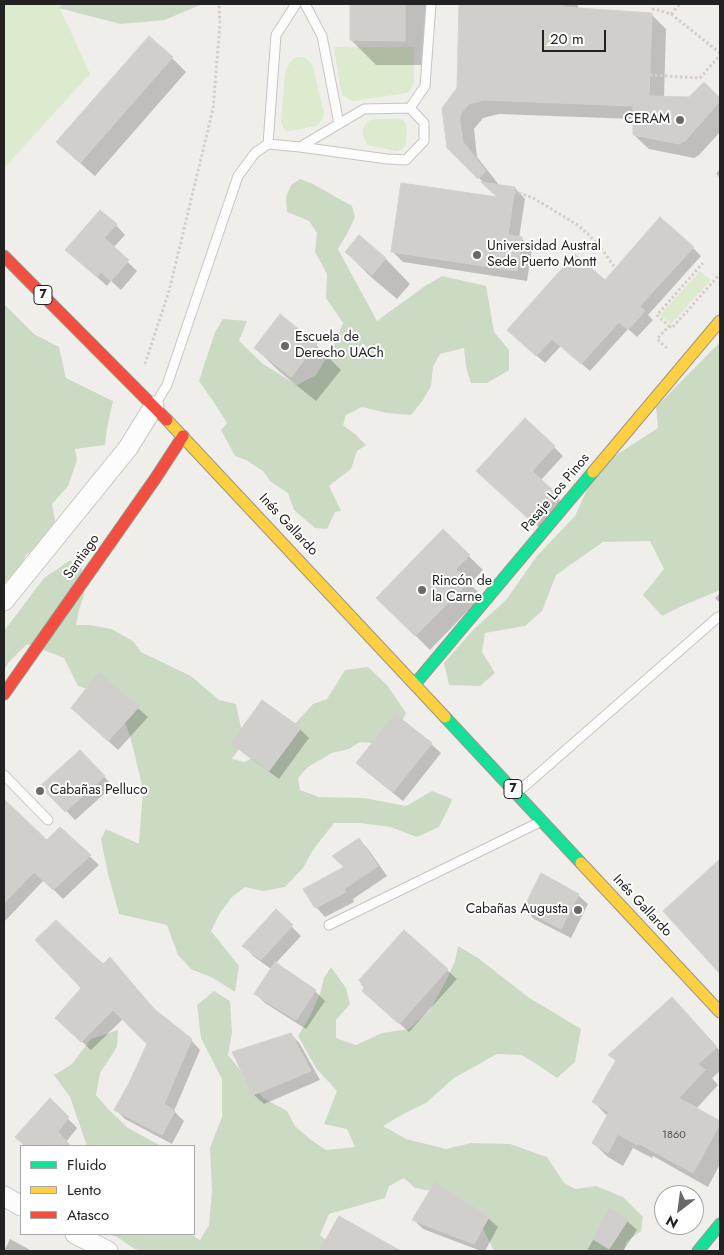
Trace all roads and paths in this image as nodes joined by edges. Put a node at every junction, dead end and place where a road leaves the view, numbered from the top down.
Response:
1 (219, 4) edge
2 (296, 4) edge
3 (305, 4) edge
4 (431, 4) edge
5 (680, 4) edge
6 (652, 9) dead end
7 (671, 14) junction
8 (720, 54) edge
9 (650, 75) dead end
10 (410, 108) junction
11 (339, 124) junction
12 (268, 144) junction
13 (300, 146) junction
14 (514, 192) dead end
15 (4, 256) edge
16 (703, 263) dead end
17 (615, 268) dead end
18 (718, 275) edge
19 (720, 321) edge
20 (669, 326) junction
21 (684, 364) junction
22 (136, 388) junction
23 (154, 406) junction
24 (183, 436) junction
25 (4, 601) edge
26 (718, 616) dead end
27 (415, 684) junction
28 (4, 694) edge
29 (4, 775) edge
30 (517, 793) junction
31 (48, 820) dead end
32 (543, 821) junction
33 (329, 925) dead end
34 (720, 1012) edge
35 (4, 1196) edge
36 (20, 1205) edge
37 (720, 1224) edge
38 (77, 1235) edge
39 (108, 1251) edge
40 (698, 1251) edge

1 - 22 path
2 - 12 lane
3 - 11 lane
4 - 10 lane
5 - 7 path
6 - 7 path
7 - 8 path
8 - 9 path
10 - 11 lane
10 - 13 lane
11 - 13 lane
12 - 13 lane
12 - 23 lane
14 - 17 path
15 - 22 main road, Inés Gallardo / 7
16 - 20 path
18 - 20 path
19 - 21 main road, Pasaje Los Pinos
20 - 21 path
21 - 27 main road, Pasaje Los Pinos
22 - 23 main road, Inés Gallardo / 7
23 - 24 main road, Inés Gallardo / 7
23 - 25 street
24 - 27 main road, Inés Gallardo / 7
24 - 28 main road, Santiago
26 - 30 lane
27 - 30 main road, Inés Gallardo / 7
29 - 31 lane
30 - 32 main road, Inés Gallardo / 7
32 - 33 lane
32 - 34 main road, Inés Gallardo / 7
35 - 36 street
37 - 40 main road
38 - 39 street

